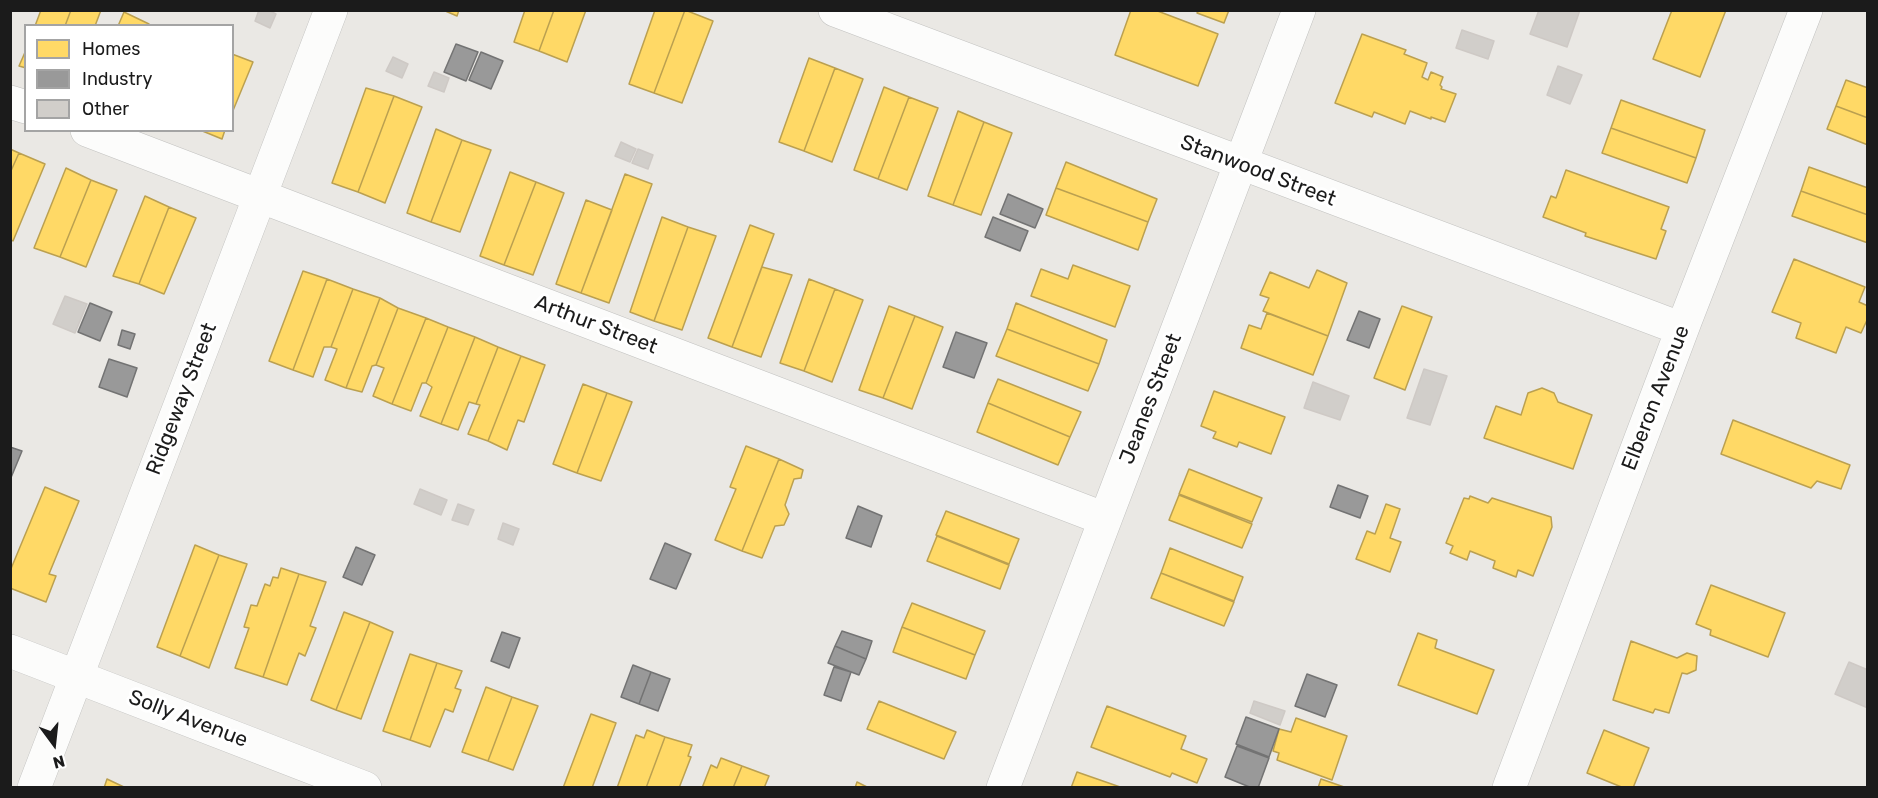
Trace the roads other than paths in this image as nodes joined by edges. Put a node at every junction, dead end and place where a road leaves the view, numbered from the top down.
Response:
1 (331, 10) edge
2 (835, 10) edge
3 (1299, 10) edge
4 (1806, 10) edge
5 (92, 132) edge
6 (1240, 164) junction
7 (259, 196) junction
8 (1682, 329) junction
9 (1105, 519) junction
10 (10, 651) edge
11 (76, 676) junction
12 (34, 788) edge
13 (365, 788) edge
14 (1003, 788) edge
15 (1509, 788) edge

1 - 7 street, Ridgeway Street
2 - 6 street, Stanwood Street
3 - 6 street, Jeanes Street
4 - 8 street, Elberon Avenue
5 - 7 street, Arthur Street
6 - 8 street, Stanwood Street
6 - 9 street, Jeanes Street
7 - 9 street, Arthur Street
7 - 11 street, Ridgeway Street
8 - 15 street, Elberon Avenue
9 - 14 street, Jeanes Street
10 - 11 street, Solly Avenue
11 - 12 street, Ridgeway Street
11 - 13 street, Solly Avenue

